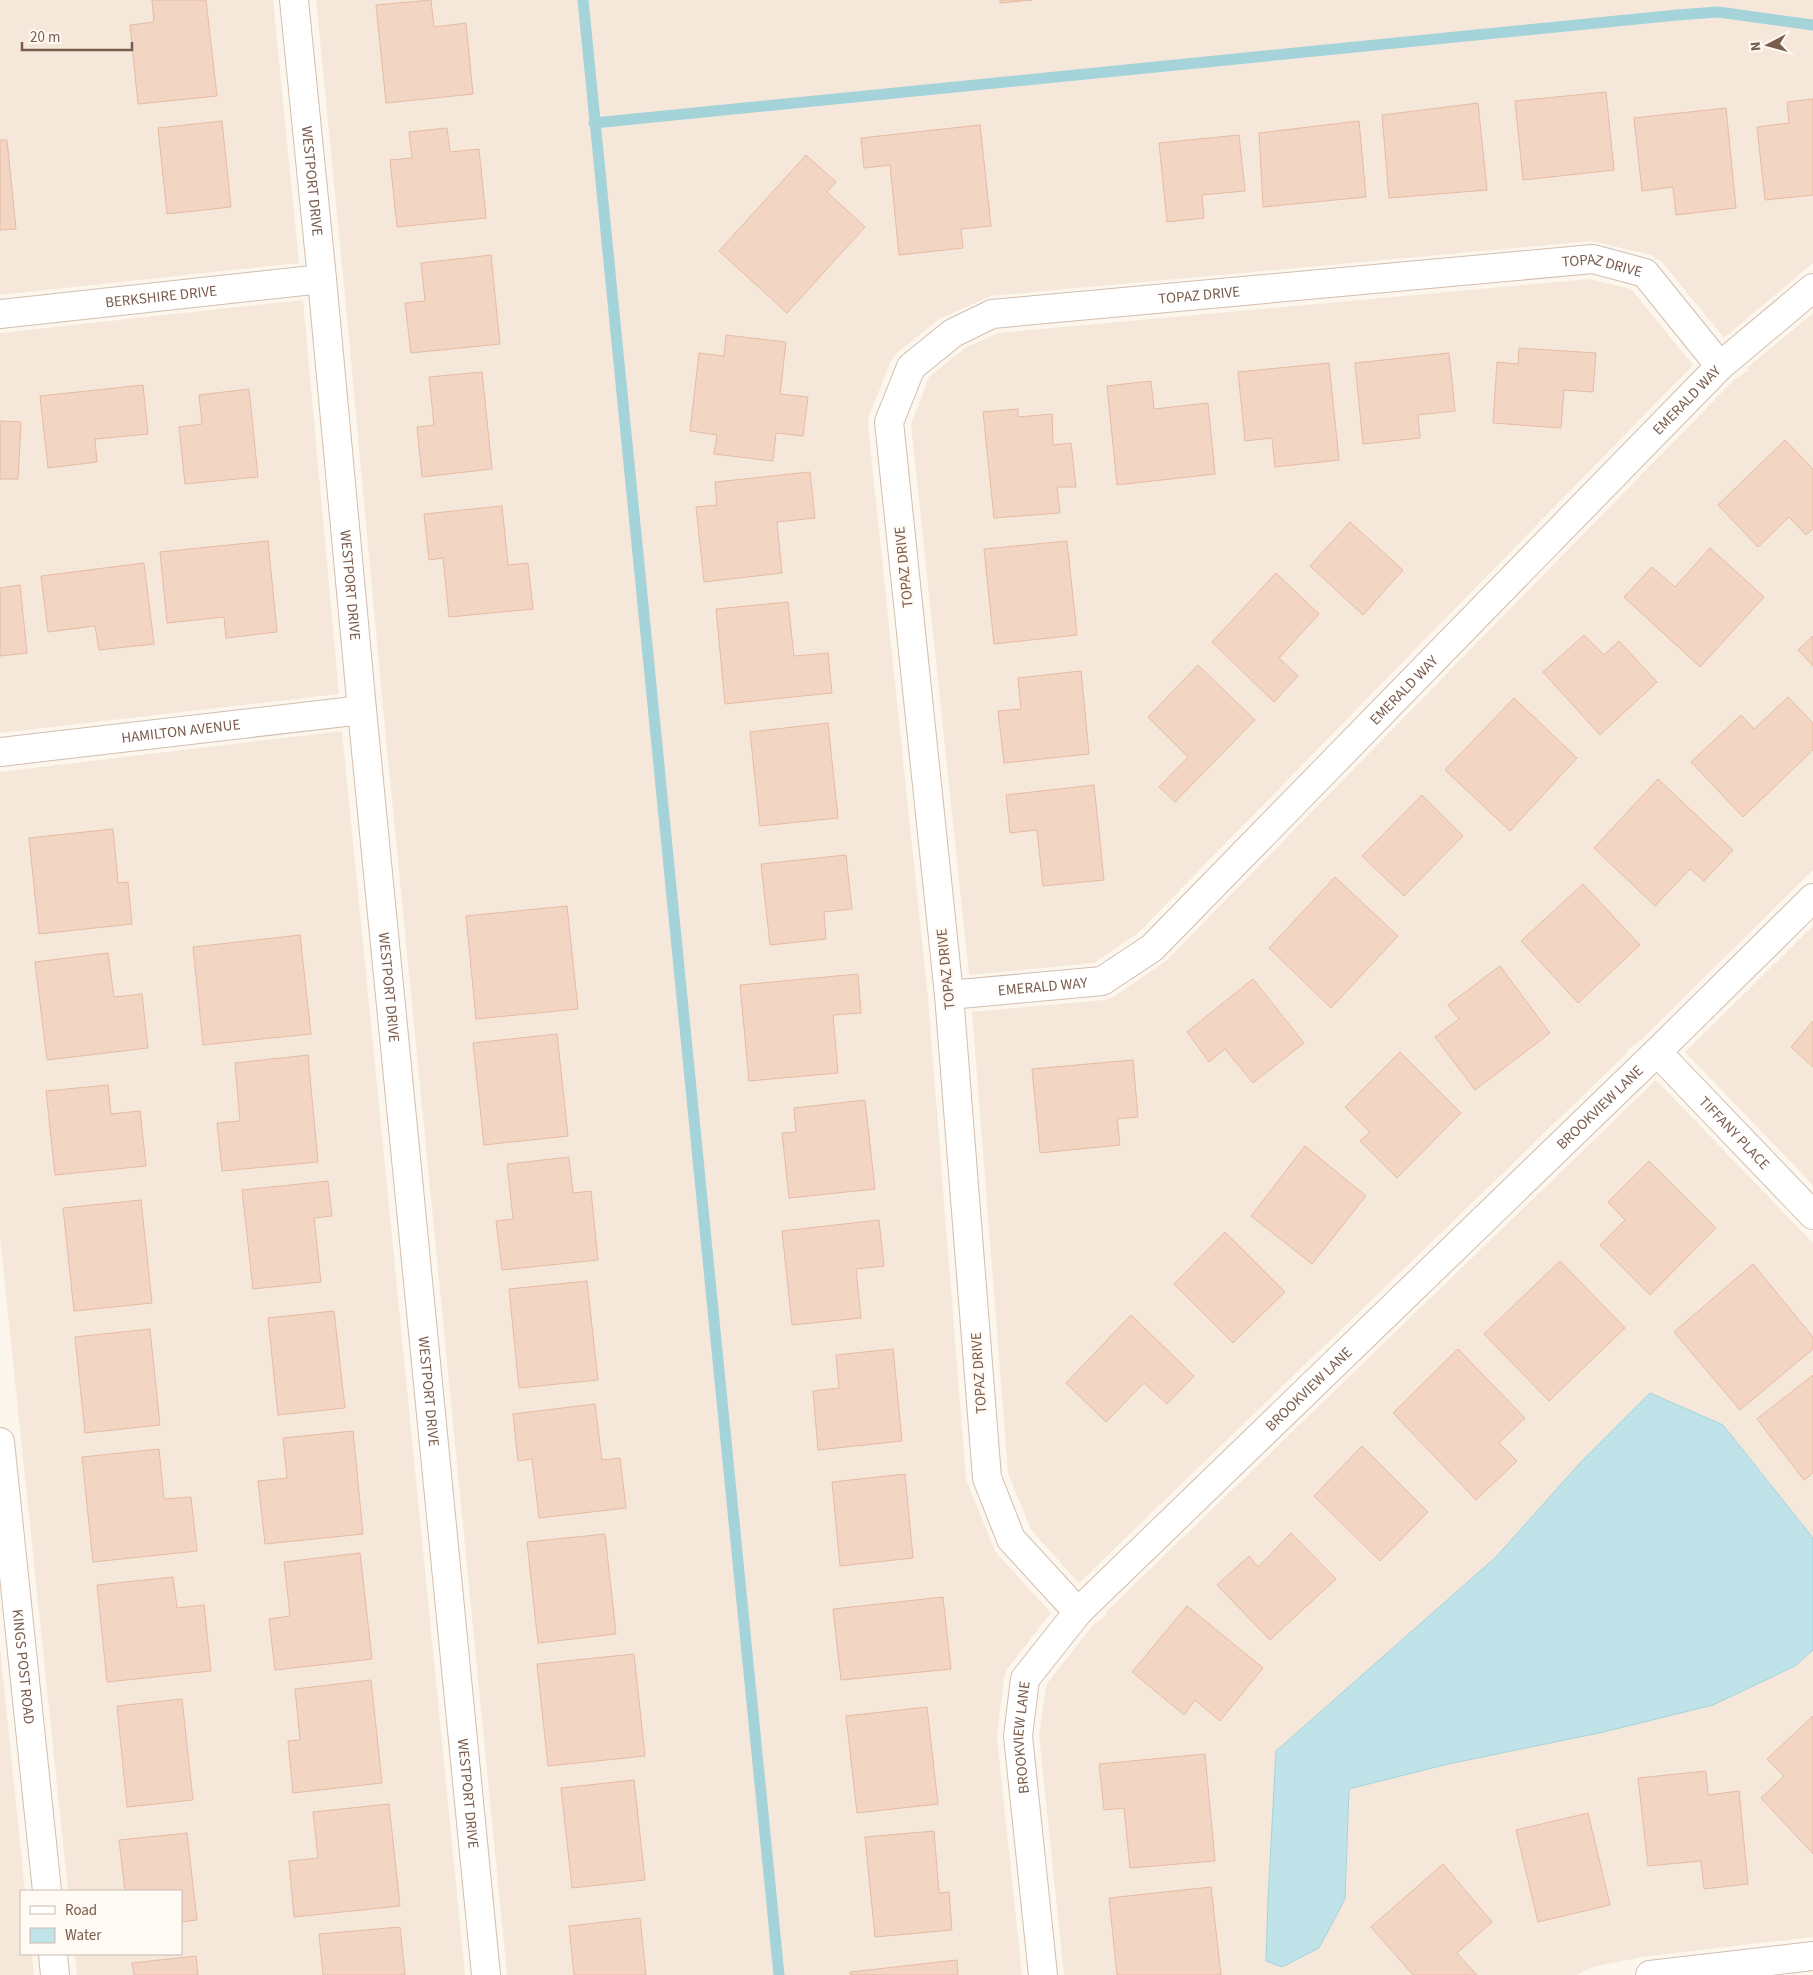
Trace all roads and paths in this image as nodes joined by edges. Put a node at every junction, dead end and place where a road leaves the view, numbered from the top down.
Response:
1 (294, 0) edge
2 (322, 279) junction
3 (1813, 288) edge
4 (0, 314) edge
5 (1720, 366) junction
6 (362, 710) junction
7 (0, 752) edge
8 (1813, 898) edge
9 (949, 996) junction
10 (1656, 1052) junction
11 (1813, 1215) edge
12 (0, 1442) edge
13 (1078, 1612) junction
14 (47, 1890) edge
15 (53, 1955) edge
16 (1813, 1956) edge
17 (56, 1975) edge
18 (486, 1975) edge
19 (1043, 1975) edge
20 (1650, 1975) edge

1 - 2 street, WESTPORT DRIVE
2 - 4 street, BERKSHIRE DRIVE
2 - 6 street, WESTPORT DRIVE
3 - 5 street, EMERALD WAY
5 - 9 street, EMERALD WAY
5 - 9 street, TOPAZ DRIVE
6 - 7 street, HAMILTON AVENUE
6 - 18 street, WESTPORT DRIVE
8 - 10 street, BROOKVIEW LANE
9 - 13 street, TOPAZ DRIVE
10 - 11 street, TIFFANY PLACE
10 - 13 street, BROOKVIEW LANE
12 - 14 street, KINGS POST ROAD
13 - 19 street, BROOKVIEW LANE
15 - 17 street
16 - 20 street

